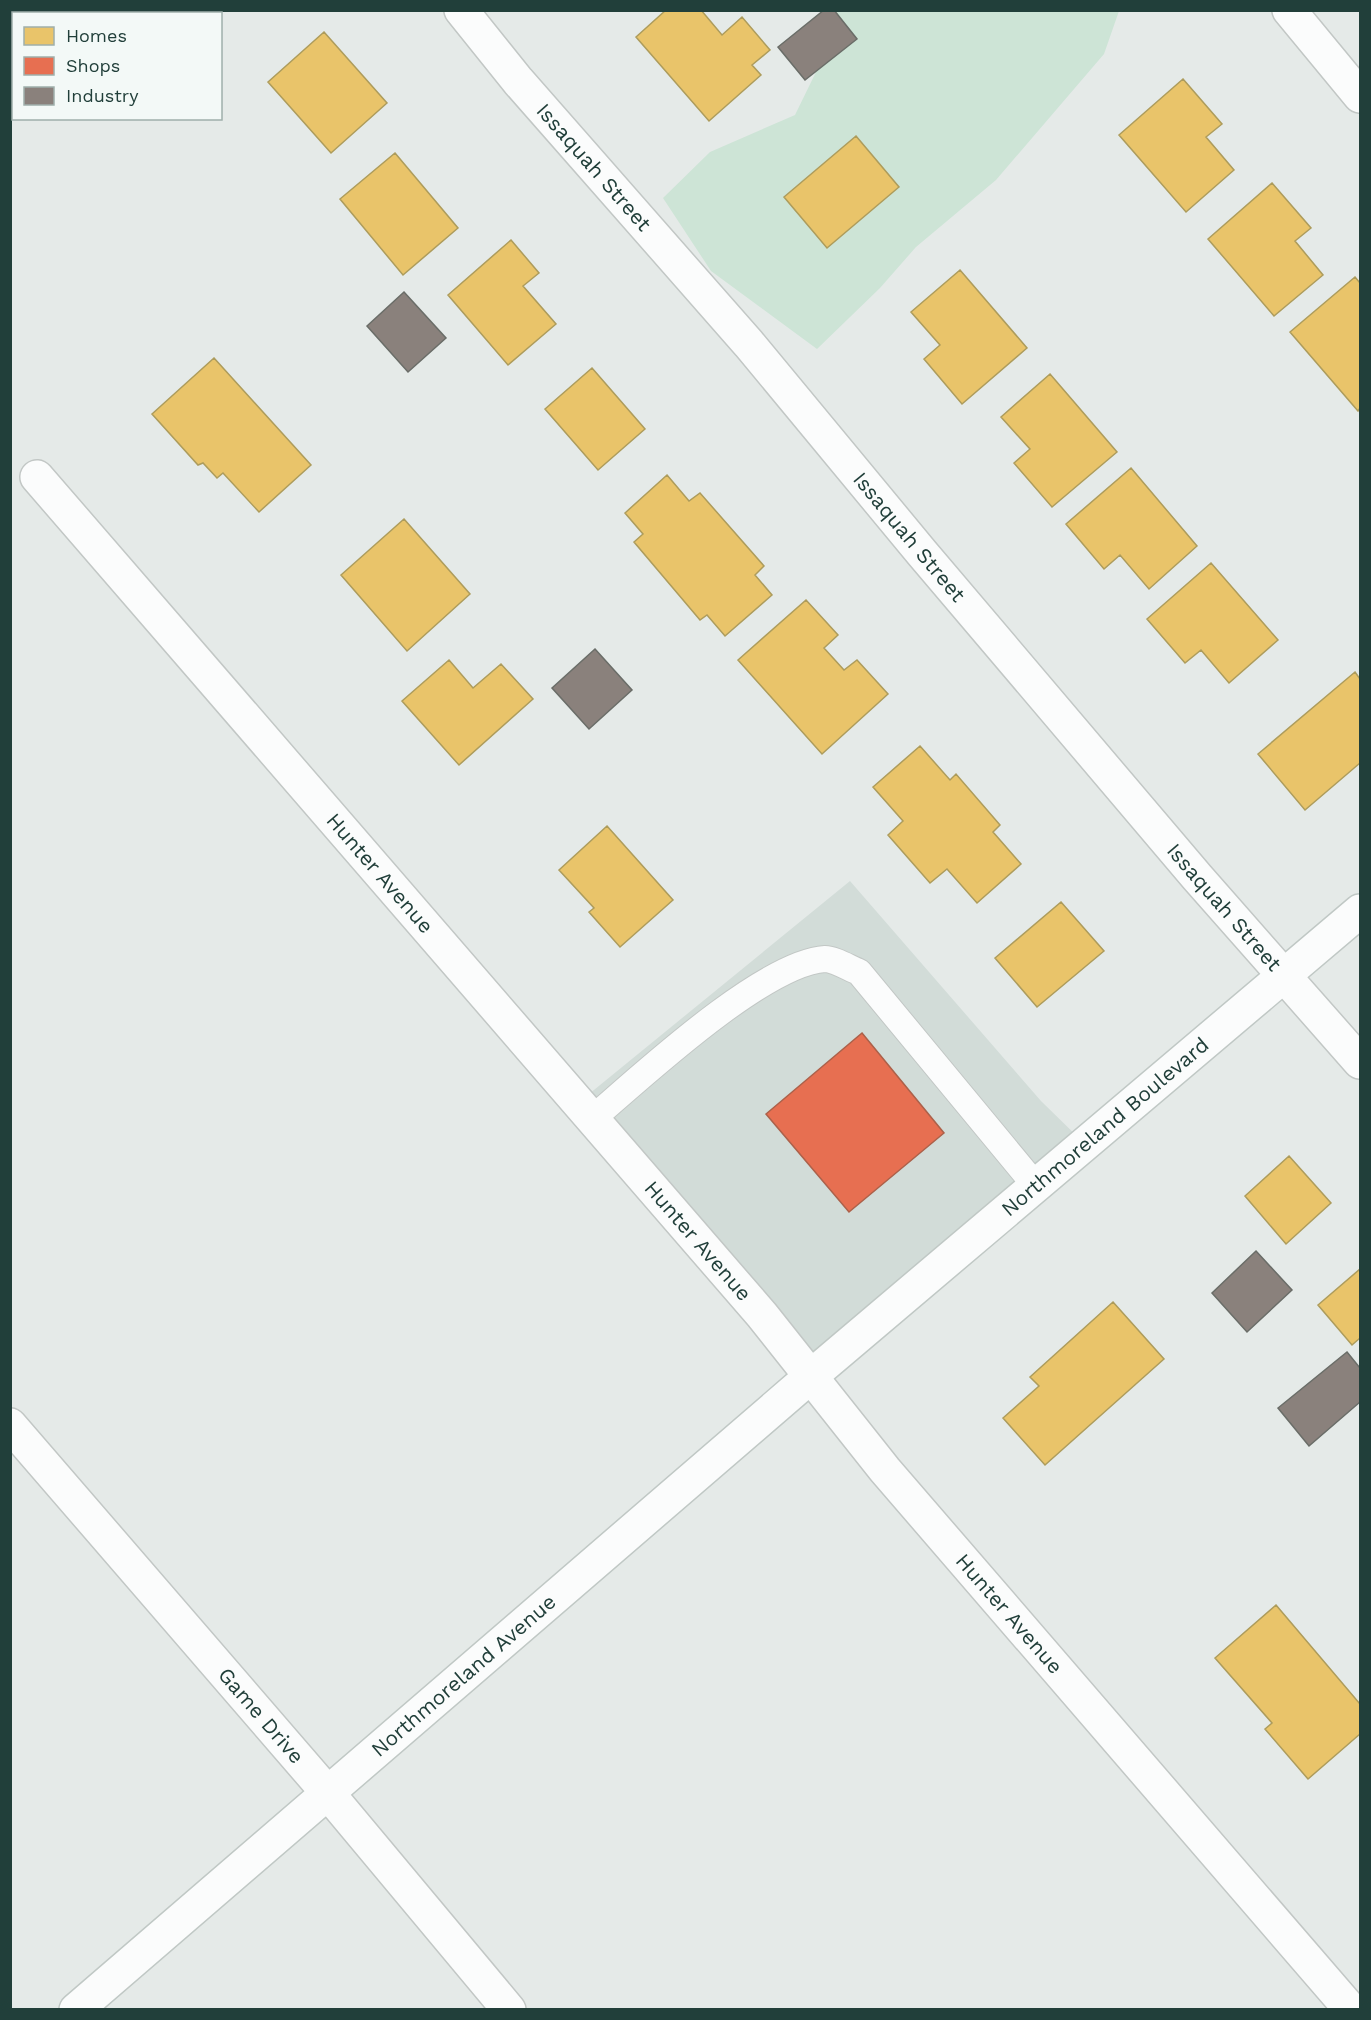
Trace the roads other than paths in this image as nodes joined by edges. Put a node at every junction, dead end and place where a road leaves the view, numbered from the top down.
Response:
1 (461, 10) edge
2 (1289, 10) edge
3 (1360, 96) edge
4 (37, 477) dead end
5 (1360, 911) edge
6 (1283, 976) junction
7 (1360, 1062) edge
8 (591, 1119) junction
9 (1036, 1186) junction
10 (850, 1343) joint
11 (810, 1377) junction
12 (10, 1425) edge
13 (327, 1792) junction
14 (76, 2010) edge
15 (509, 2010) edge
16 (1351, 2010) edge

1 - 6 street, Issaquah Street
2 - 3 street
4 - 8 street, Hunter Avenue
5 - 6 street, Northmoreland Boulevard
6 - 7 street, Issaquah Street
6 - 9 street, Northmoreland Boulevard
8 - 9 lane
8 - 11 street, Hunter Avenue
9 - 10 street, Northmoreland Boulevard
10 - 11 street, Northmoreland Avenue
11 - 13 street, Northmoreland Avenue
11 - 16 street, Hunter Avenue
12 - 13 street, Game Drive
13 - 14 street, Northmoreland Avenue
13 - 15 street, Game Drive

